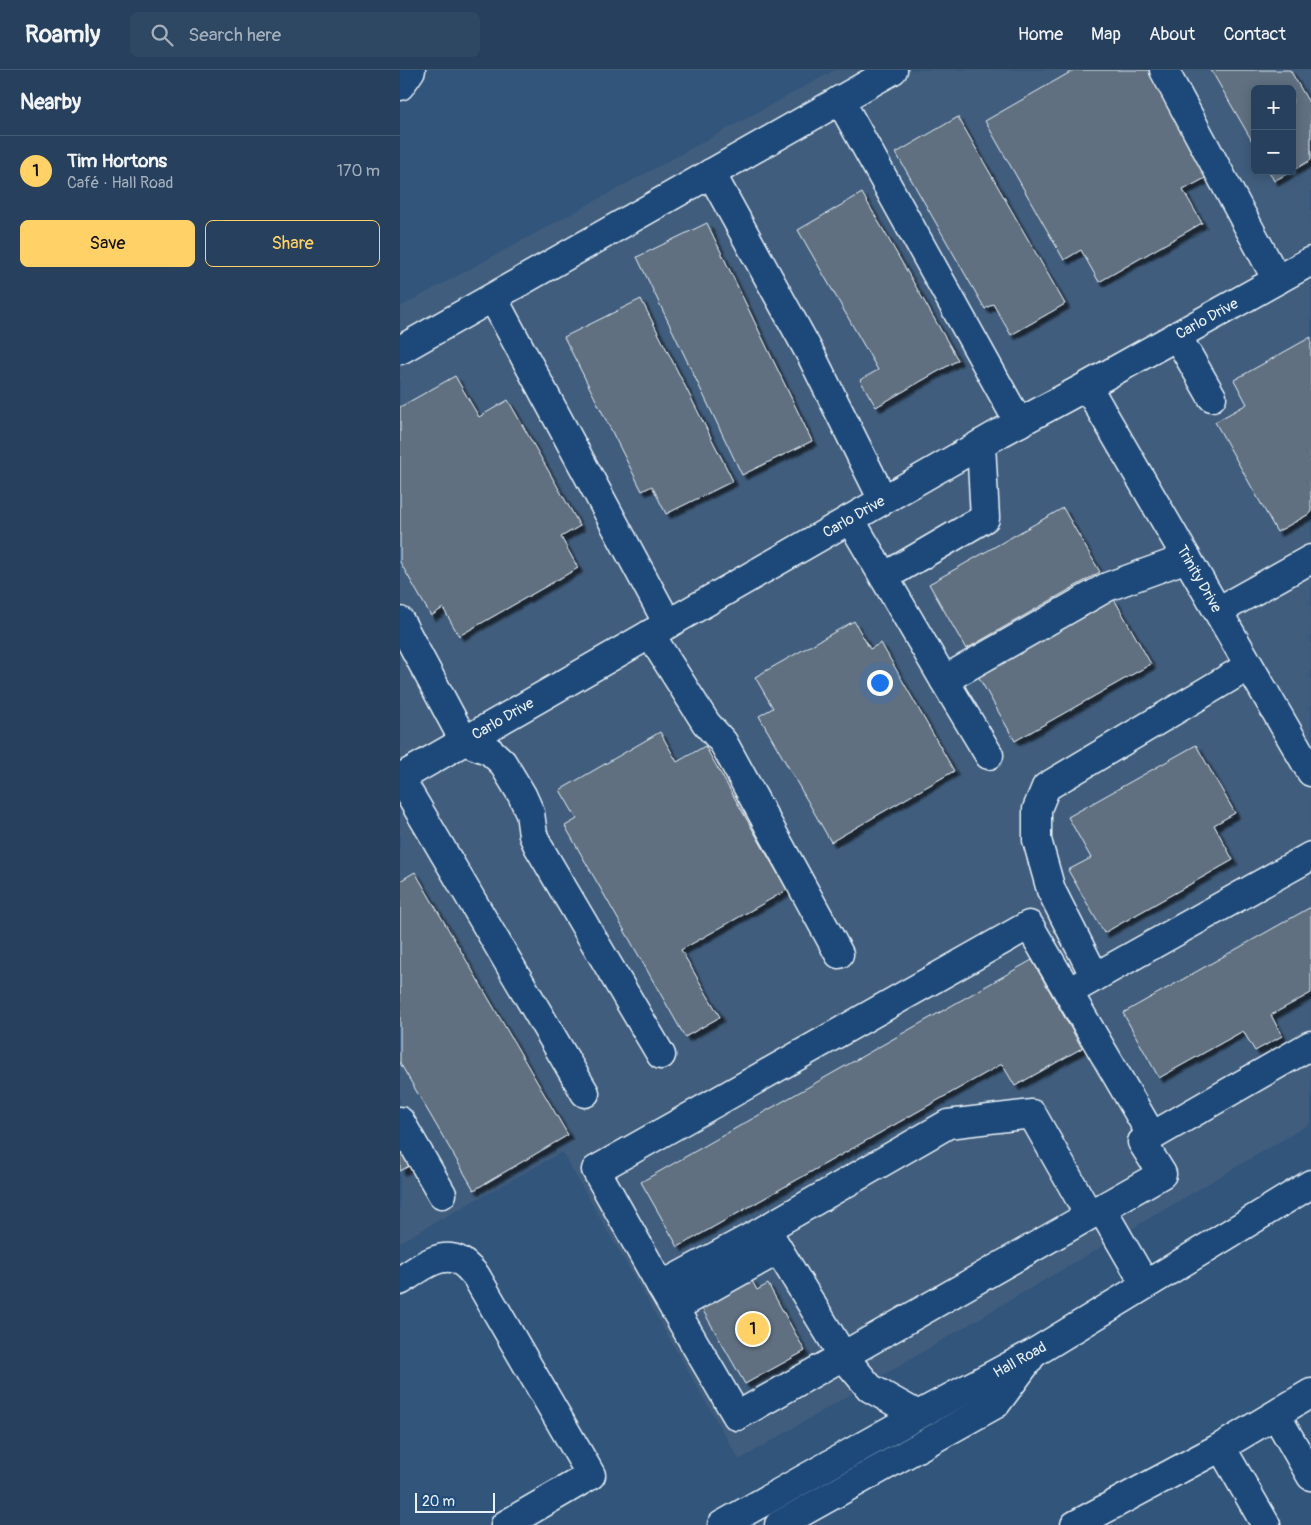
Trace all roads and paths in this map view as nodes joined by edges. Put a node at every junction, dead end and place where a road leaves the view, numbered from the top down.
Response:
1 (411, 70) edge
2 (893, 70) edge
3 (1164, 70) edge
4 (400, 86) edge
5 (840, 100) junction
6 (711, 173) junction
7 (1311, 261) edge
8 (1277, 280) junction
9 (493, 298) junction
10 (1177, 336) junction
11 (400, 350) edge
12 (1088, 386) junction
13 (1212, 397) dead end
14 (1018, 423) junction
15 (981, 444) junction
16 (883, 500) junction
17 (850, 519) junction
18 (1187, 558) junction
19 (1311, 559) edge
20 (884, 577) junction
21 (1218, 611) junction
22 (400, 620) edge
23 (659, 629) junction
24 (1249, 666) junction
25 (944, 680) junction
26 (464, 741) junction
27 (989, 755) dead end
28 (1311, 772) edge
29 (400, 778) edge
30 (1311, 856) edge
31 (839, 954) dead end
32 (1096, 977) junction
33 (1068, 992) junction
34 (1311, 1045) edge
35 (661, 1055) dead end
36 (585, 1093) dead end
37 (400, 1121) edge
38 (1152, 1136) junction
39 (1311, 1184) edge
40 (442, 1194) dead end
41 (1095, 1212) junction
42 (772, 1239) junction
43 (400, 1280) edge
44 (1146, 1284) junction
45 (667, 1297) junction
46 (1034, 1353) junction
47 (843, 1356) junction
48 (1311, 1393) edge
49 (918, 1415) junction
50 (1276, 1415) junction
51 (1221, 1447) junction
52 (1311, 1476) edge
53 (521, 1521) edge
54 (722, 1525) edge
55 (779, 1525) edge
56 (1075, 1525) edge
57 (1266, 1525) edge

1 - 4 main road
2 - 5 main road
3 - 8 main road
5 - 6 main road
5 - 14 main road
6 - 9 main road
6 - 16 main road
7 - 8 main road, Carlo Drive
8 - 10 main road, Carlo Drive
9 - 11 main road
9 - 23 main road
10 - 12 main road, Carlo Drive
10 - 13 main road
12 - 14 main road, Carlo Drive
12 - 18 main road, Trinity Drive
14 - 15 main road, Carlo Drive
15 - 16 main road, Carlo Drive
15 - 20 main road
16 - 17 main road, Carlo Drive
17 - 20 main road
17 - 23 main road, Carlo Drive
18 - 21 main road, Trinity Drive
18 - 25 main road
19 - 21 main road
20 - 25 main road
21 - 24 main road, Trinity Drive
22 - 26 main road
23 - 26 main road, Carlo Drive
23 - 31 main road
24 - 28 main road, Trinity Drive
24 - 32 main road
25 - 27 main road
26 - 29 main road, Carlo Drive
26 - 35 main road
29 - 36 main road
30 - 32 main road
32 - 33 main road
33 - 38 main road
33 - 45 main road
34 - 38 main road
37 - 40 main road
38 - 41 main road
39 - 44 main road, Hall Road
41 - 42 main road
41 - 44 main road
41 - 47 main road
42 - 45 main road
42 - 47 main road
43 - 53 main road
44 - 46 main road, Hall Road
45 - 47 main road
46 - 49 main road, Hall Road
46 - 55 main road
47 - 49 main road
48 - 50 main road
49 - 54 main road, Hall Road
50 - 51 main road
50 - 52 main road
51 - 56 main road
51 - 57 main road

